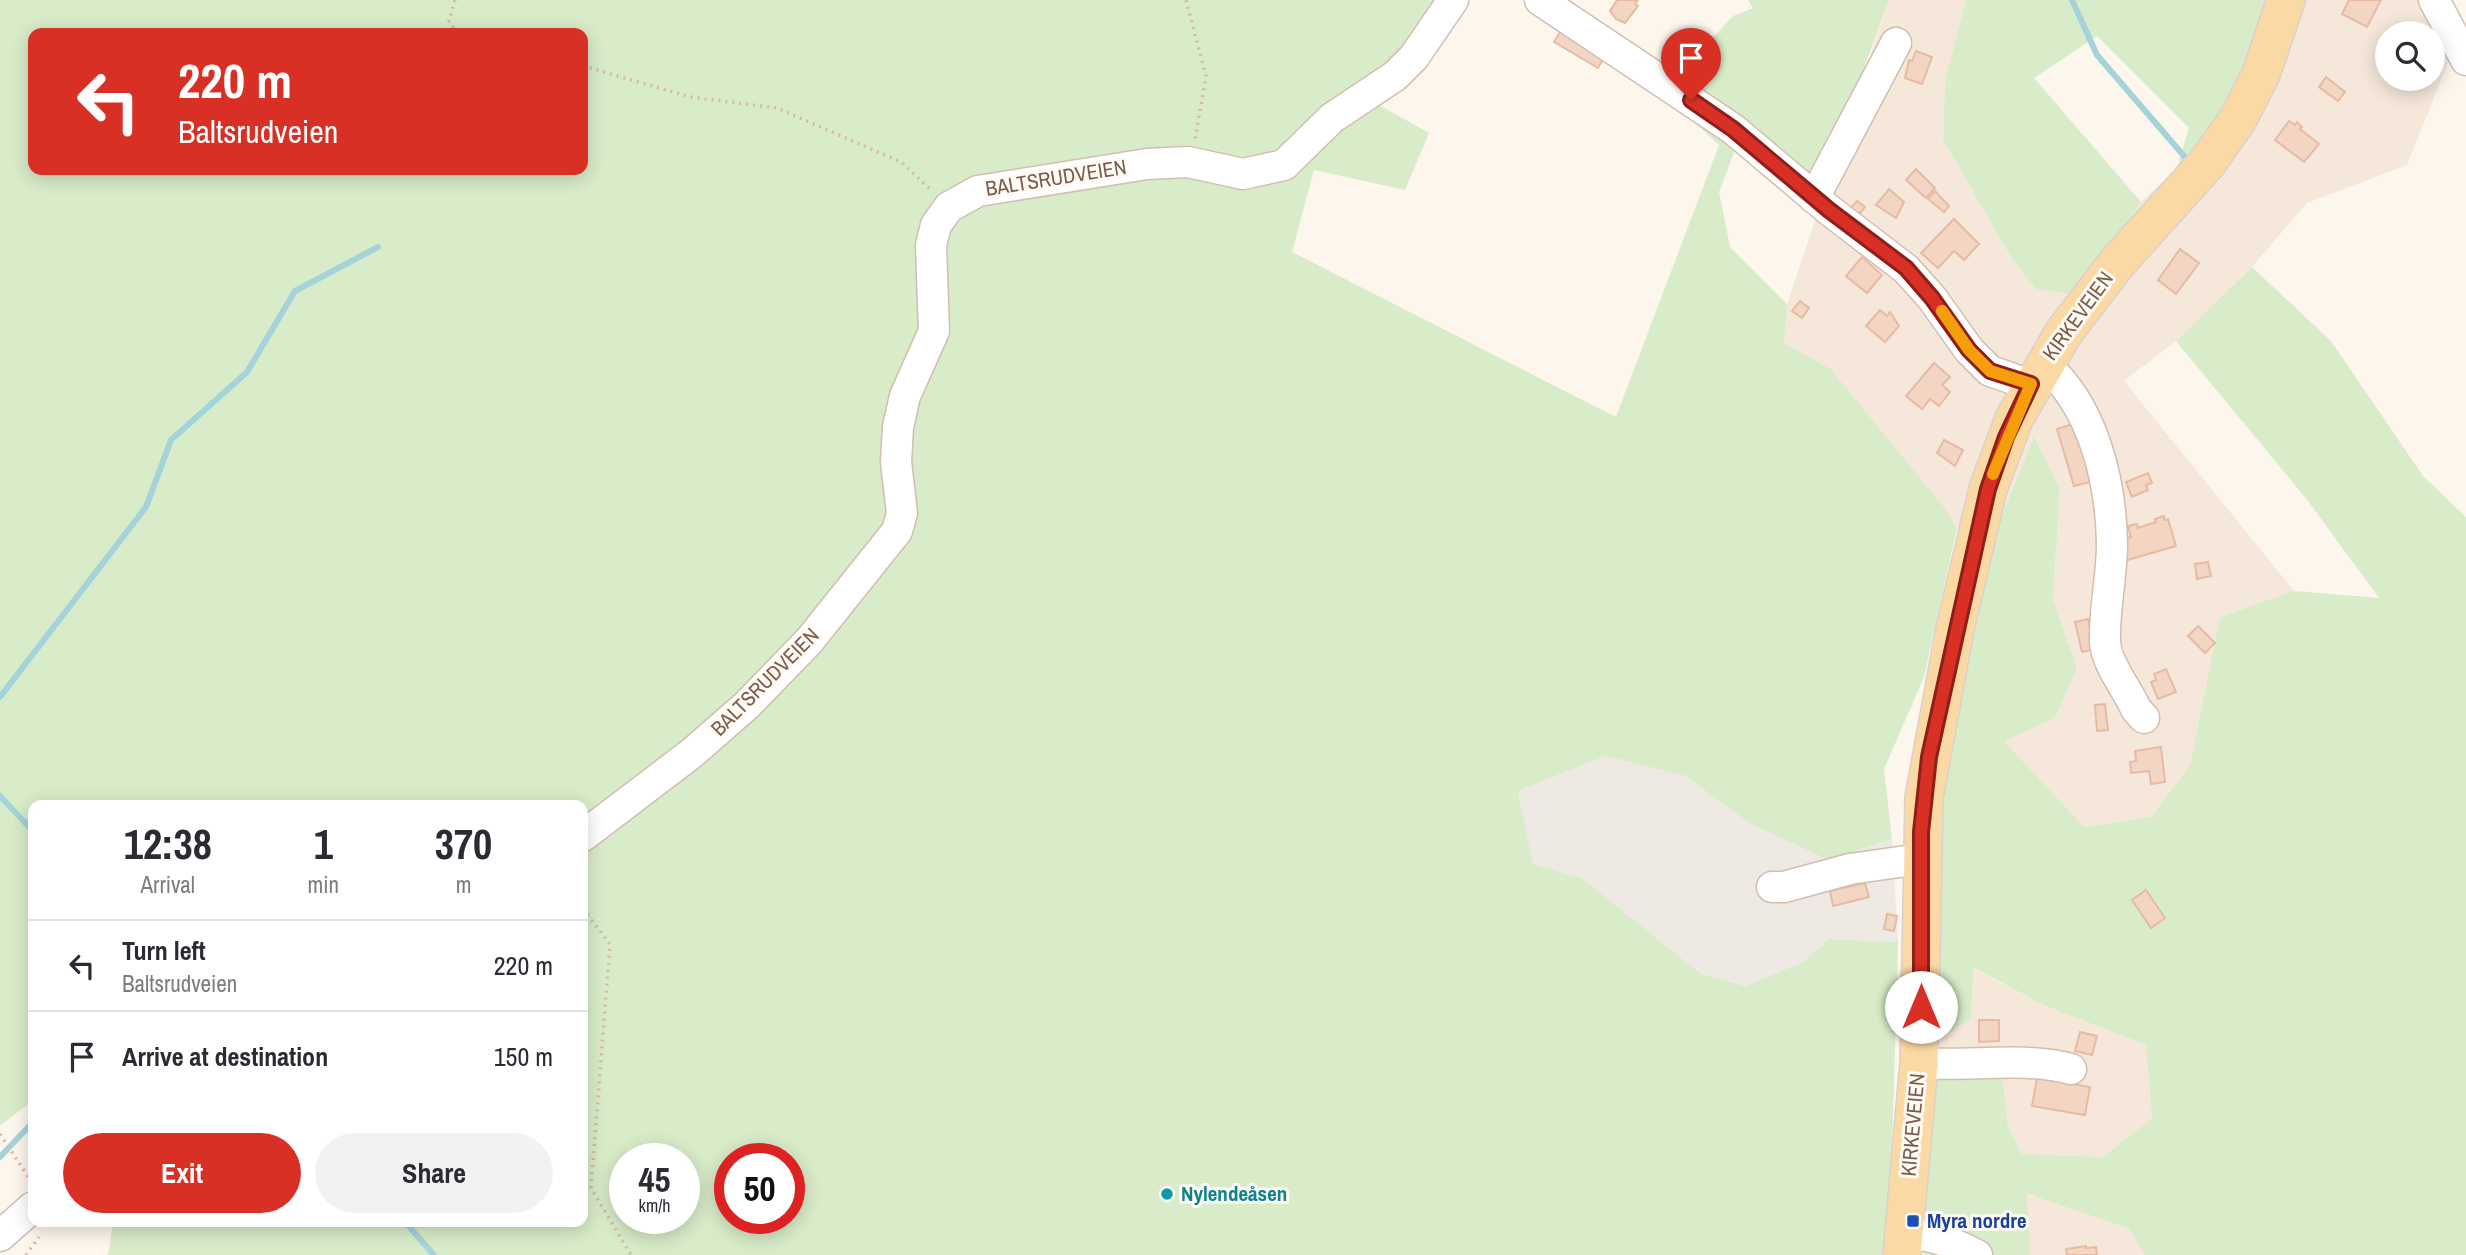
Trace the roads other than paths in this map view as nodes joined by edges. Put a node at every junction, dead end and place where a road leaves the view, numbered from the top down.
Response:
1 (1453, 0) edge
2 (1540, 0) edge
3 (2286, 0) edge
4 (2434, 0) edge
5 (1896, 43) dead end
6 (2466, 60) edge
7 (1814, 198) junction
8 (2037, 374) junction
9 (2144, 718) dead end
10 (588, 832) edge
11 (1920, 859) junction
12 (1772, 887) dead end
13 (1919, 1063) junction
14 (2071, 1069) dead end
15 (28, 1212) edge
16 (0, 1236) edge
17 (1903, 1245) edge
18 (1977, 1255) edge

1 - 10 lane, BALTSRUDVEIEN
2 - 7 lane
3 - 8 main road, KIRKEVEIEN
4 - 6 lane
5 - 7 lane
7 - 8 lane
8 - 9 lane
8 - 11 main road, KIRKEVEIEN
11 - 12 lane
11 - 13 main road, KIRKEVEIEN
13 - 14 lane
13 - 17 main road, KIRKEVEIEN
15 - 16 lane
17 - 18 lane

